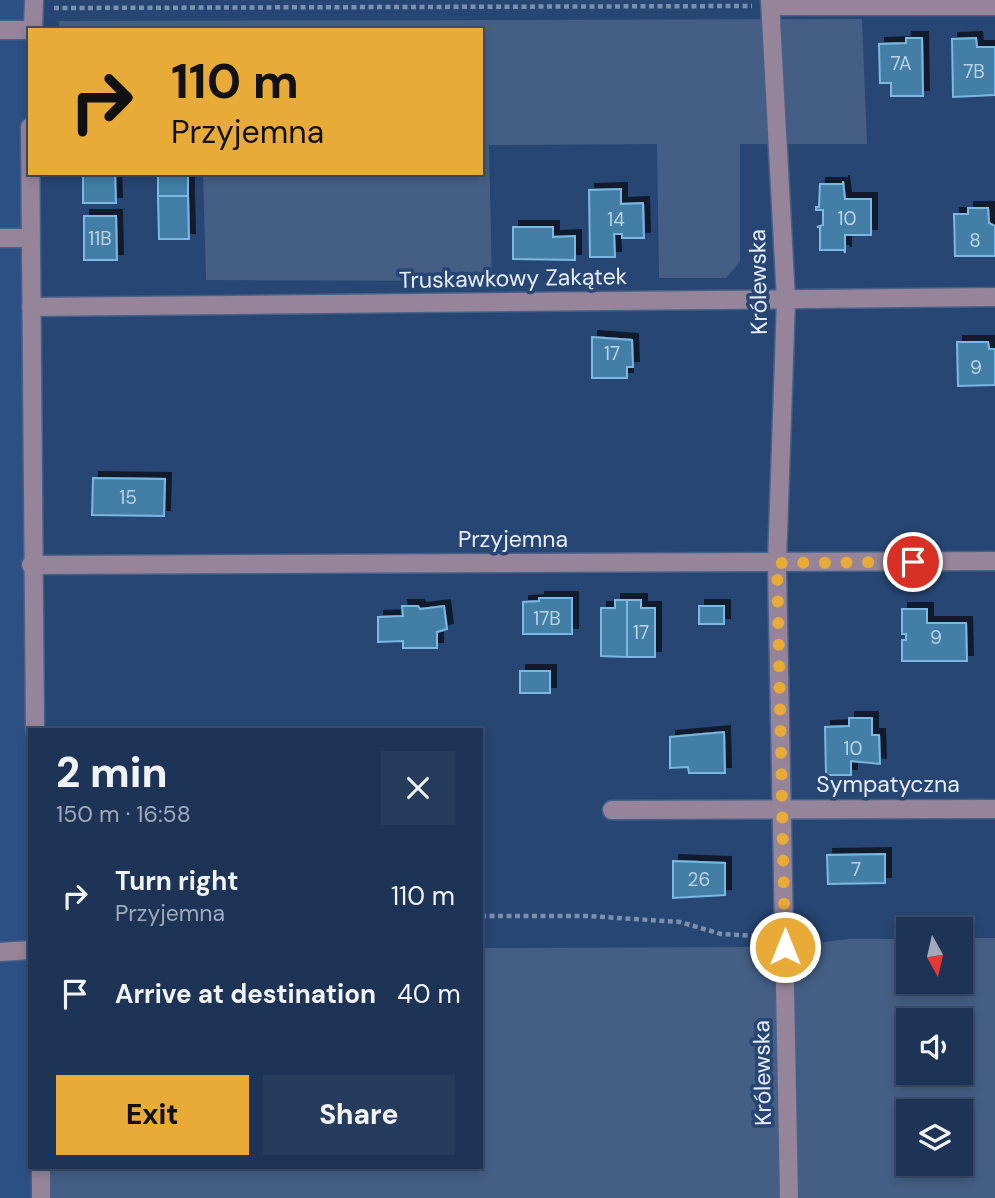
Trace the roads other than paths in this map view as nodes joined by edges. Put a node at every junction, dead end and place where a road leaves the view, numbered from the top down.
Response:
1 (770, 3) edge
2 (34, 4) edge
3 (995, 6) edge
4 (32, 28) edge
5 (0, 30) edge
6 (28, 30) edge
7 (30, 175) edge
8 (0, 238) edge
9 (29, 238) junction
10 (995, 297) edge
11 (786, 300) junction
12 (32, 307) junction
13 (995, 561) edge
14 (777, 563) junction
15 (32, 565) junction
16 (35, 728) edge
17 (784, 808) junction
18 (995, 809) edge
19 (612, 810) dead end
20 (28, 950) edge
21 (0, 952) edge
22 (41, 1169) edge
23 (41, 1198) edge
24 (789, 1198) edge

1 - 3 street
1 - 11 street, Królewska
2 - 4 street
5 - 6 street
7 - 9 street
8 - 9 street
9 - 12 street
10 - 11 street, Truskawkowy Zakątek
11 - 12 street, Truskawkowy Zakątek
11 - 14 street, Królewska
12 - 15 street
13 - 14 street, Przyjemna
14 - 15 street, Przyjemna
14 - 17 street, Królewska
15 - 16 street
17 - 18 street, Sympatyczna
17 - 19 street, Sympatyczna
17 - 24 street, Królewska
20 - 21 street
22 - 23 street

